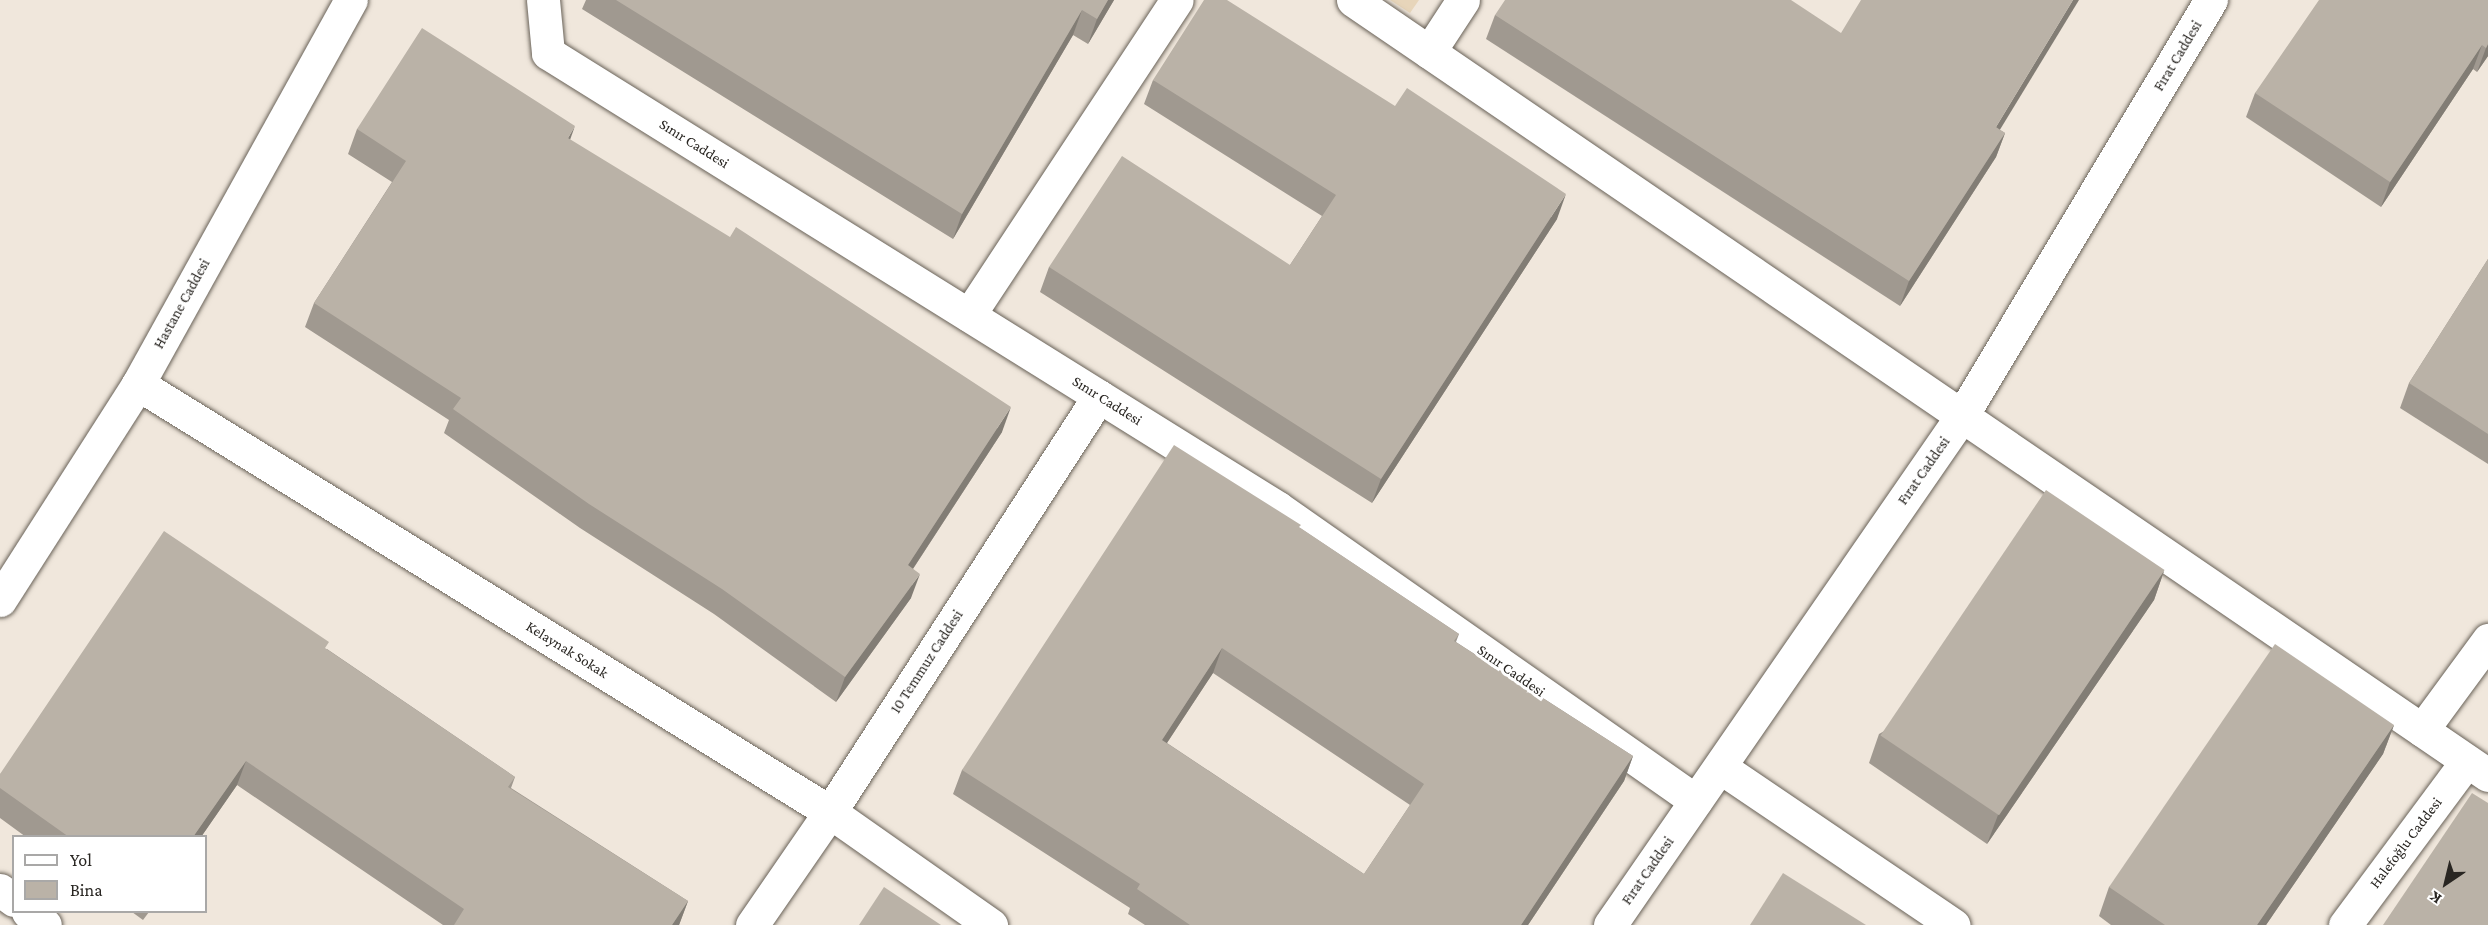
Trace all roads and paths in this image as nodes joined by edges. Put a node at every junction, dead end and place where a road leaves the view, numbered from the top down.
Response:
1 (351, 0) edge
2 (543, 0) edge
3 (1177, 0) edge
4 (1353, 0) edge
5 (1463, 0) edge
6 (2211, 0) edge
7 (1429, 52) junction
8 (969, 315) junction
9 (138, 384) junction
10 (1099, 396) junction
11 (1963, 414) junction
12 (0, 600) edge
13 (2488, 640) edge
14 (2422, 730) junction
15 (1720, 767) junction
16 (2478, 768) edge
17 (1696, 801) junction
18 (830, 812) junction
19 (29, 913) edge
20 (45, 925) edge
21 (752, 925) edge
22 (991, 925) edge
23 (1610, 925) edge
24 (1953, 925) edge
25 (2345, 925) edge

1 - 9 street, Hastane Caddesi
2 - 8 street, Sınır Caddesi
3 - 8 street
4 - 7 street
5 - 7 street
6 - 11 street, Fırat Caddesi
7 - 11 street
8 - 10 street, Sınır Caddesi
9 - 12 street, Hastane Caddesi
9 - 18 street, Kelaynak Sokak
10 - 17 street, Sınır Caddesi
10 - 18 street, 10 Temmuz Caddesi
11 - 14 street
11 - 15 street, Fırat Caddesi
13 - 14 street
14 - 16 street
15 - 17 street, Fırat Caddesi
15 - 24 street
16 - 25 street, Halefoğlu Caddesi
17 - 23 street, Fırat Caddesi
18 - 21 street, 10 Temmuz Caddesi
18 - 22 street, Kelaynak Sokak
19 - 20 street

